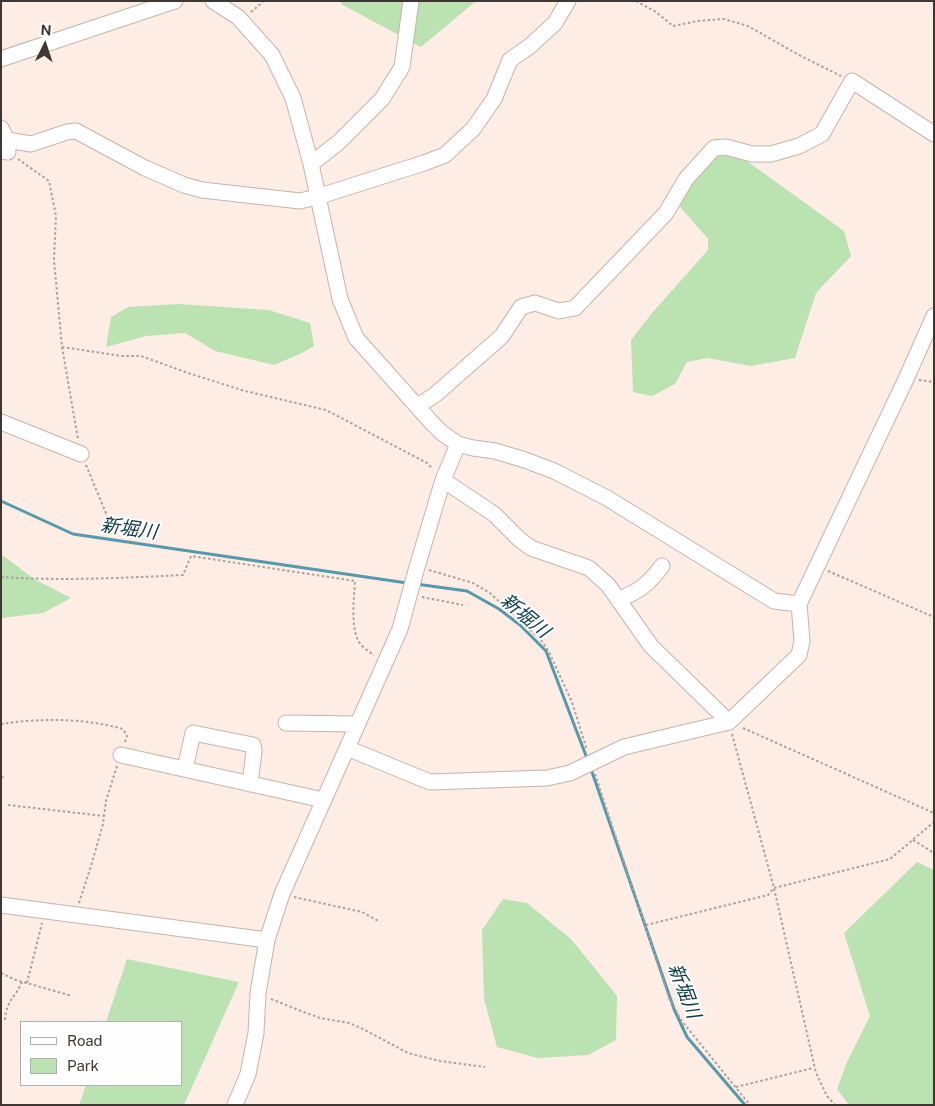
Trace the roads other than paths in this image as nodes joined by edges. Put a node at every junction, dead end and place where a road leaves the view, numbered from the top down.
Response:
1 (175, 1) edge
2 (213, 1) edge
3 (411, 1) edge
4 (568, 1) edge
5 (1, 60) edge
6 (934, 134) edge
7 (4, 143) edge
8 (311, 164) junction
9 (317, 197) junction
10 (934, 316) edge
11 (418, 406) junction
12 (1, 422) edge
13 (458, 444) junction
14 (81, 454) road end
15 (443, 480) junction
16 (662, 566) dead end
17 (618, 600) junction
18 (799, 604) junction
19 (729, 722) junction
20 (286, 723) dead end
21 (358, 724) junction
22 (347, 748) junction
23 (121, 755) road end
24 (185, 769) junction
25 (250, 784) junction
26 (324, 800) junction
27 (1, 905) edge
28 (267, 940) junction
29 (235, 1105) edge

1 - 5 street
2 - 8 street
3 - 8 street
4 - 9 street
6 - 11 street
7 - 9 street
8 - 9 street
9 - 11 street
10 - 18 street
11 - 13 street
12 - 14 street
13 - 15 street
13 - 18 street
15 - 17 street
15 - 21 street
16 - 17 street
17 - 19 street
18 - 19 street
19 - 22 street
20 - 21 street
21 - 22 street
22 - 26 street
23 - 24 street
24 - 25 street
24 - 25 street
25 - 26 street
26 - 28 street
27 - 28 street
28 - 29 street

